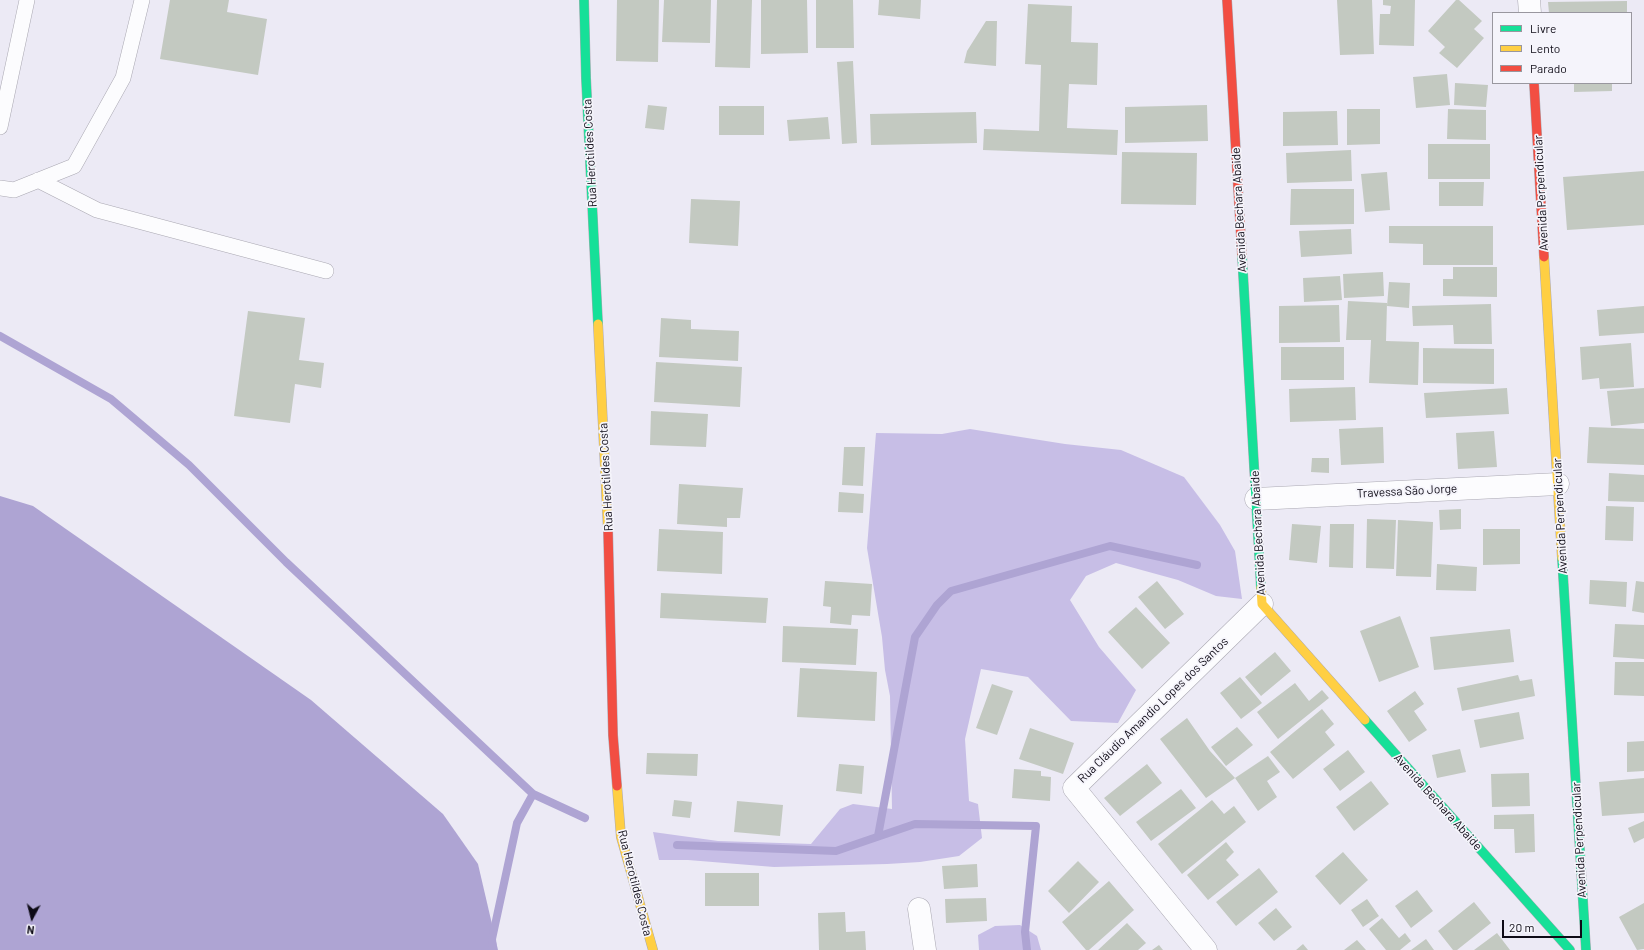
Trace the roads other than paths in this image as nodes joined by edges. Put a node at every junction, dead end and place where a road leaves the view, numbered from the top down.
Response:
1 (27, 0) edge
2 (142, 0) edge
3 (584, 0) edge
4 (1227, 0) edge
5 (1529, 0) edge
6 (1530, 12) edge
7 (1534, 84) edge
8 (0, 127) edge
9 (38, 180) junction
10 (0, 188) edge
11 (326, 271) dead end
12 (1558, 484) junction
13 (1256, 499) junction
14 (1262, 604) junction
15 (919, 909) dead end
16 (653, 950) edge
17 (924, 950) edge
18 (1206, 950) edge
19 (1570, 950) edge
20 (1586, 950) edge

1 - 8 lane
2 - 9 lane
3 - 16 street, Rua Herotildes Costa
4 - 13 street, Avenida Bechara Abaide
5 - 6 street
7 - 12 street, Avenida Perpendicular
9 - 10 lane
9 - 11 lane
12 - 13 street, Travessa São Jorge
12 - 20 street, Avenida Perpendicular
13 - 14 street, Avenida Bechara Abaide
14 - 18 street, Rua Cláudio Amandio Lopes dos Santos
14 - 19 street, Avenida Bechara Abaide
15 - 17 street

